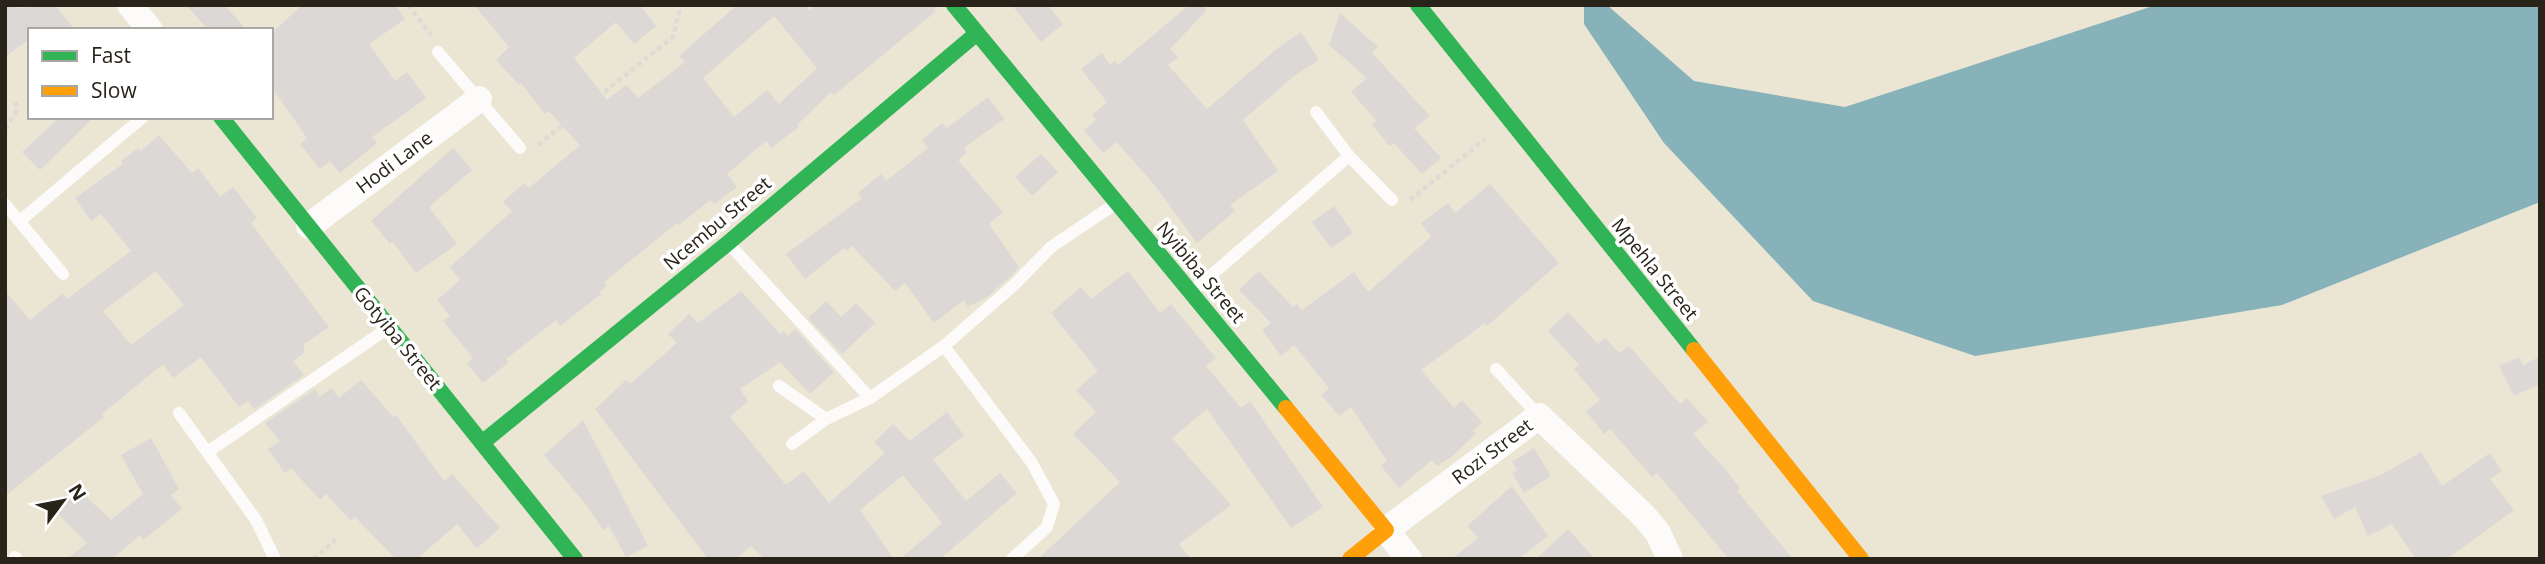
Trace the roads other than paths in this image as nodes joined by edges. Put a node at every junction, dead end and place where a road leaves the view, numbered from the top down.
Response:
1 (130, 5) edge
2 (954, 5) edge
3 (1418, 5) edge
4 (148, 28) edge
5 (976, 34) junction
6 (438, 52) road end
7 (479, 99) junction
8 (1317, 112) dead end
9 (141, 119) edge
10 (223, 119) edge
11 (520, 148) road end
12 (1349, 156) junction
13 (1392, 200) road end
14 (1115, 203) junction
15 (5, 204) edge
16 (22, 220) junction
17 (309, 226) junction
18 (728, 243) junction
19 (63, 274) dead end
20 (1192, 292) junction
21 (388, 328) junction
22 (944, 346) junction
23 (1496, 369) dead end
24 (779, 386) dead end
25 (870, 398) junction
26 (180, 413) dead end
27 (1539, 416) junction
28 (826, 419) junction
29 (482, 442) junction
30 (792, 444) dead end
31 (209, 450) junction
32 (1386, 530) junction
33 (275, 559) edge
34 (575, 559) edge
35 (1012, 559) edge
36 (1350, 559) edge
37 (1409, 559) edge
38 (1670, 559) edge
39 (1861, 559) edge

1 - 4 street
2 - 5 street, Nyibiba Street
3 - 39 street, Mpehla Street
5 - 14 street, Nyibiba Street
5 - 18 street, Ncembu Street
6 - 7 lane
7 - 11 lane
7 - 17 street, Hodi Lane
8 - 12 lane
9 - 16 lane
10 - 17 street, Gotyiba Street
12 - 13 lane
12 - 20 lane
14 - 20 street, Nyibiba Street
14 - 22 lane
15 - 16 lane
16 - 19 lane
17 - 21 street, Gotyiba Street
18 - 25 lane
18 - 29 street, Ncembu Street
20 - 32 street, Nyibiba Street
21 - 29 street, Gotyiba Street
21 - 31 lane
22 - 25 lane
22 - 35 lane
23 - 27 lane
24 - 28 lane
25 - 28 lane
26 - 31 lane
27 - 32 street, Rozi Street
27 - 38 street, Rozi Street
28 - 30 lane
29 - 34 street, Gotyiba Street
31 - 33 lane
32 - 36 street
32 - 37 street

